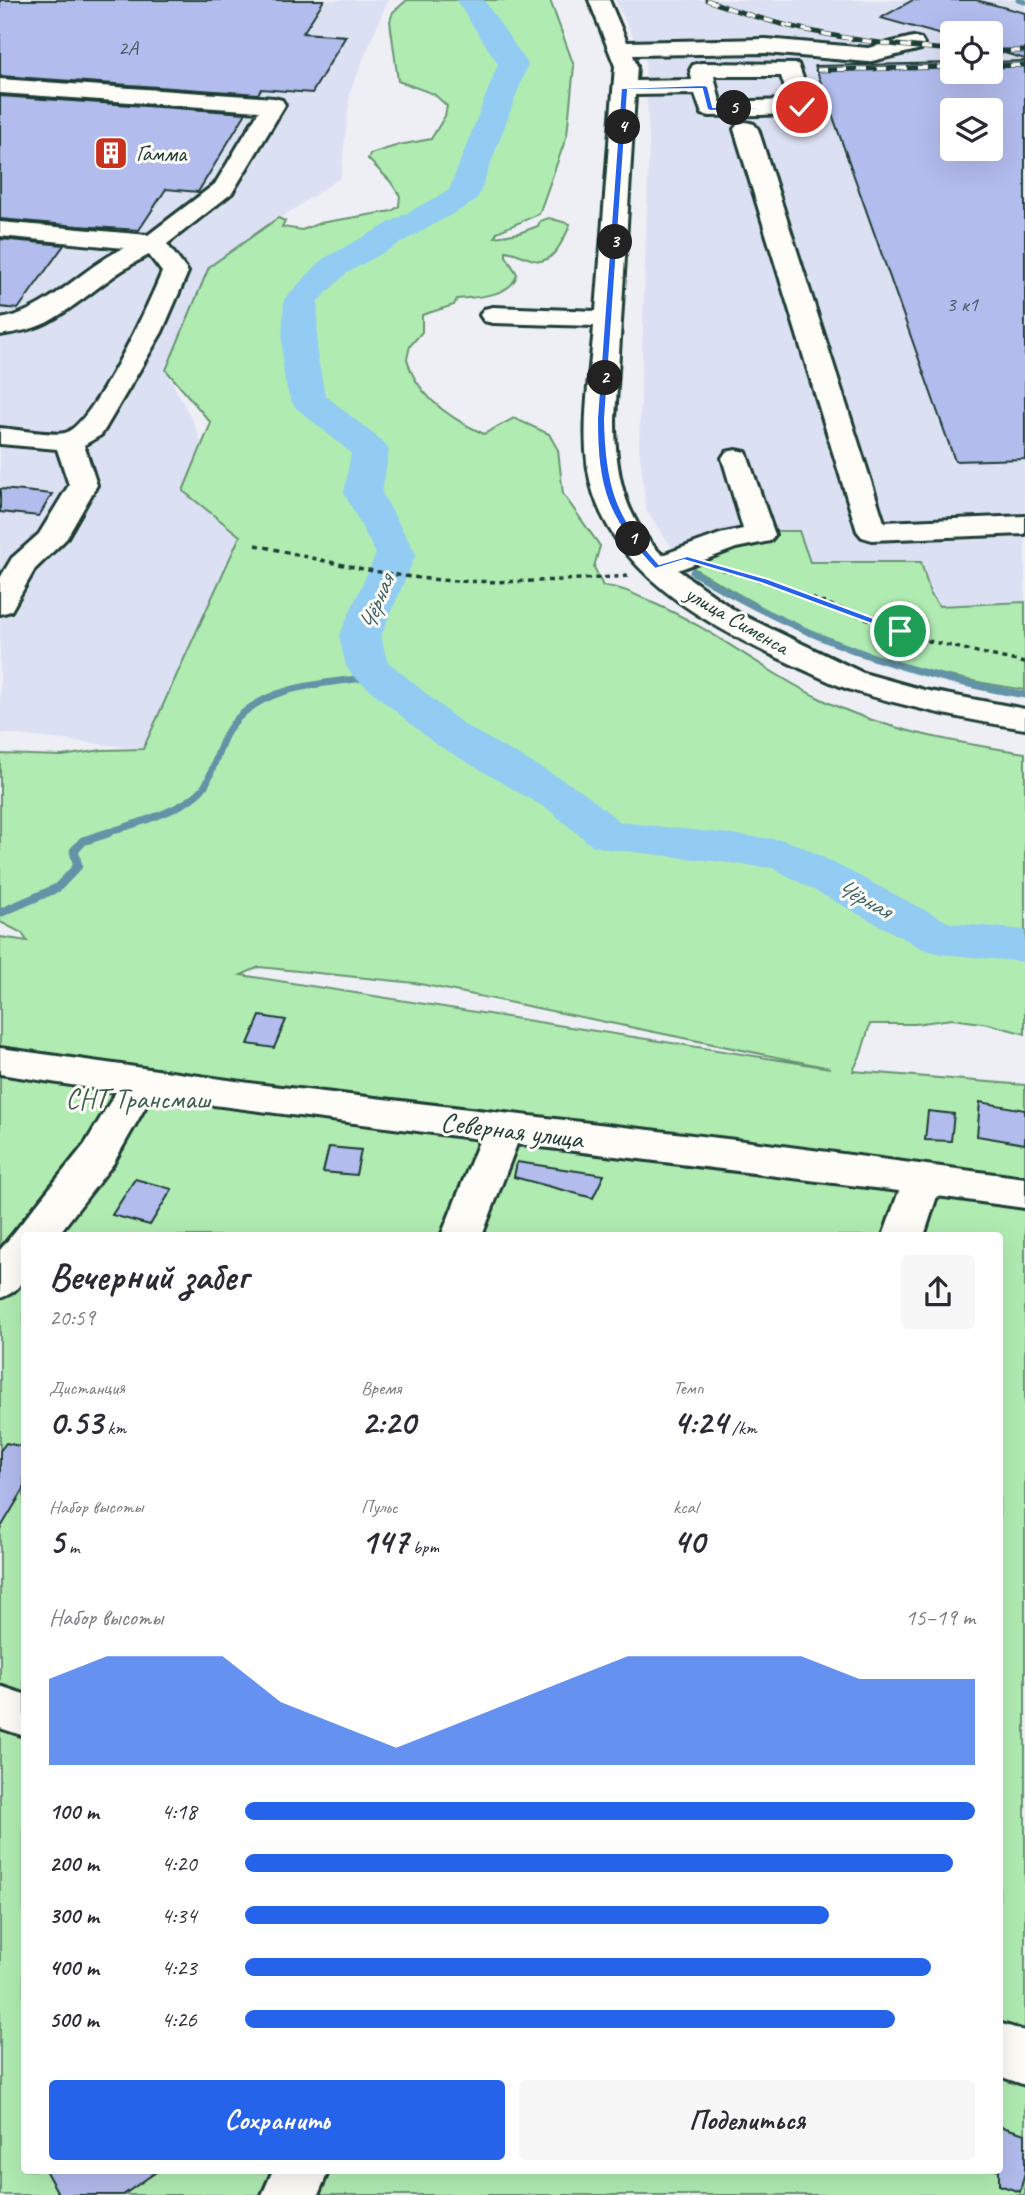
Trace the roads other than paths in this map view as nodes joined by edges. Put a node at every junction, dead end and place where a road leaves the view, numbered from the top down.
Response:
1 (600, 0) edge
2 (913, 44) dead end
3 (620, 50) junction
4 (0, 86) edge
5 (705, 87) dead end
6 (625, 88) junction
7 (746, 129) dead end
8 (0, 229) edge
9 (153, 243) junction
10 (492, 315) dead end
11 (609, 319) junction
12 (0, 327) edge
13 (0, 436) edge
14 (69, 442) junction
15 (736, 458) dead end
16 (1025, 526) edge
17 (659, 566) junction
18 (0, 605) edge
19 (1025, 719) edge
20 (0, 1061) edge
21 (141, 1083) junction
22 (503, 1130) junction
23 (922, 1181) junction
24 (1025, 1193) edge
25 (37, 1232) edge
26 (463, 1232) edge
27 (904, 1232) edge
28 (21, 1251) edge
29 (0, 1282) edge
30 (0, 1707) edge
31 (21, 1714) edge
32 (1003, 2050) edge
33 (1025, 2058) edge
34 (299, 2174) edge
35 (290, 2195) edge

1 - 3 street, улица Сименса
2 - 3 street
3 - 6 street, улица Сименса
4 - 9 street
5 - 6 street
6 - 11 street, улица Сименса
7 - 16 street
8 - 9 street
9 - 12 street
9 - 14 street
10 - 11 street
11 - 17 street, улица Сименса
13 - 14 street
14 - 18 street
15 - 17 street
17 - 19 street, улица Сименса
20 - 21 street, Северная улица
21 - 22 street, Северная улица
21 - 25 street
22 - 23 street, Северная улица
22 - 26 street
23 - 24 street, Северная улица
23 - 27 street
28 - 29 street
30 - 31 street
32 - 33 street
34 - 35 street

